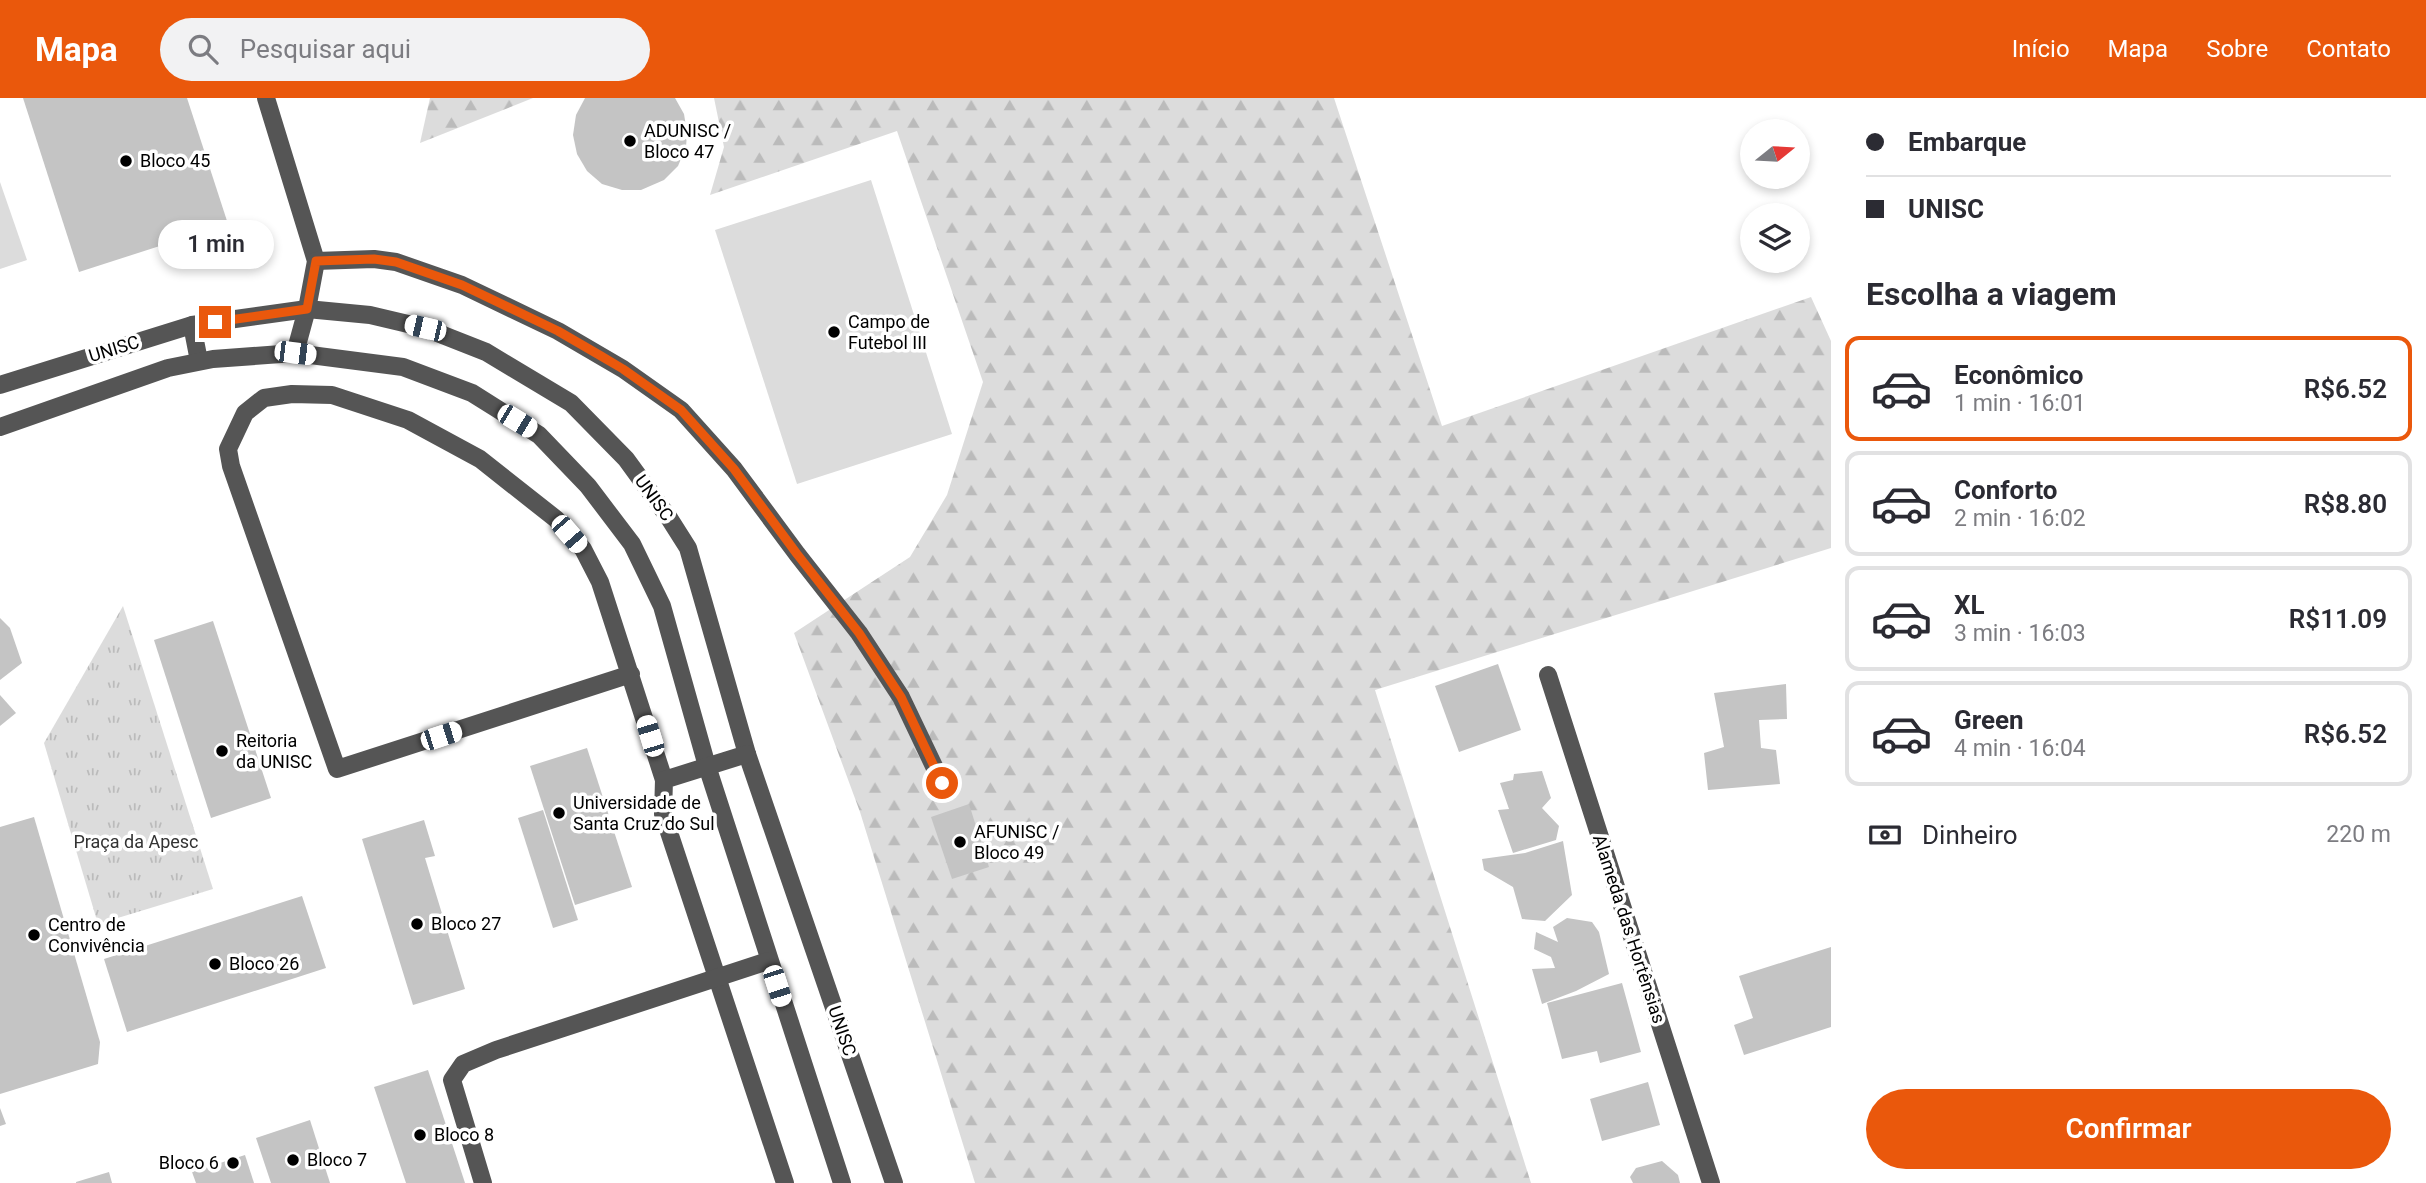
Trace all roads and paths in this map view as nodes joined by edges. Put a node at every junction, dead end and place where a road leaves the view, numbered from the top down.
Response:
1 (266, 98) edge
2 (316, 261) junction
3 (307, 309) junction
4 (192, 325) junction
5 (295, 353) junction
6 (199, 362) junction
7 (0, 385) edge
8 (0, 427) edge
9 (631, 674) junction
10 (1548, 675) dead end
11 (747, 754) junction
12 (707, 766) junction
13 (664, 780) junction
14 (942, 783) dead end
15 (768, 961) junction
16 (716, 978) junction
17 (483, 1183) edge
18 (785, 1183) edge
19 (842, 1183) edge
20 (894, 1183) edge
21 (1711, 1183) edge

1 - 2 street
2 - 3 street
2 - 14 street
3 - 4 street, UNISC
3 - 5 street
3 - 11 street, UNISC
4 - 6 street
4 - 7 street, UNISC
5 - 6 street, UNISC
5 - 12 street, UNISC
6 - 8 street, UNISC
9 - 9 street
9 - 13 street
10 - 21 street, Alameda das Hortênsias
11 - 12 street
11 - 20 street, UNISC
12 - 13 street
12 - 15 street, UNISC
13 - 16 street
15 - 16 street
15 - 19 street, UNISC
16 - 17 street
16 - 18 street

